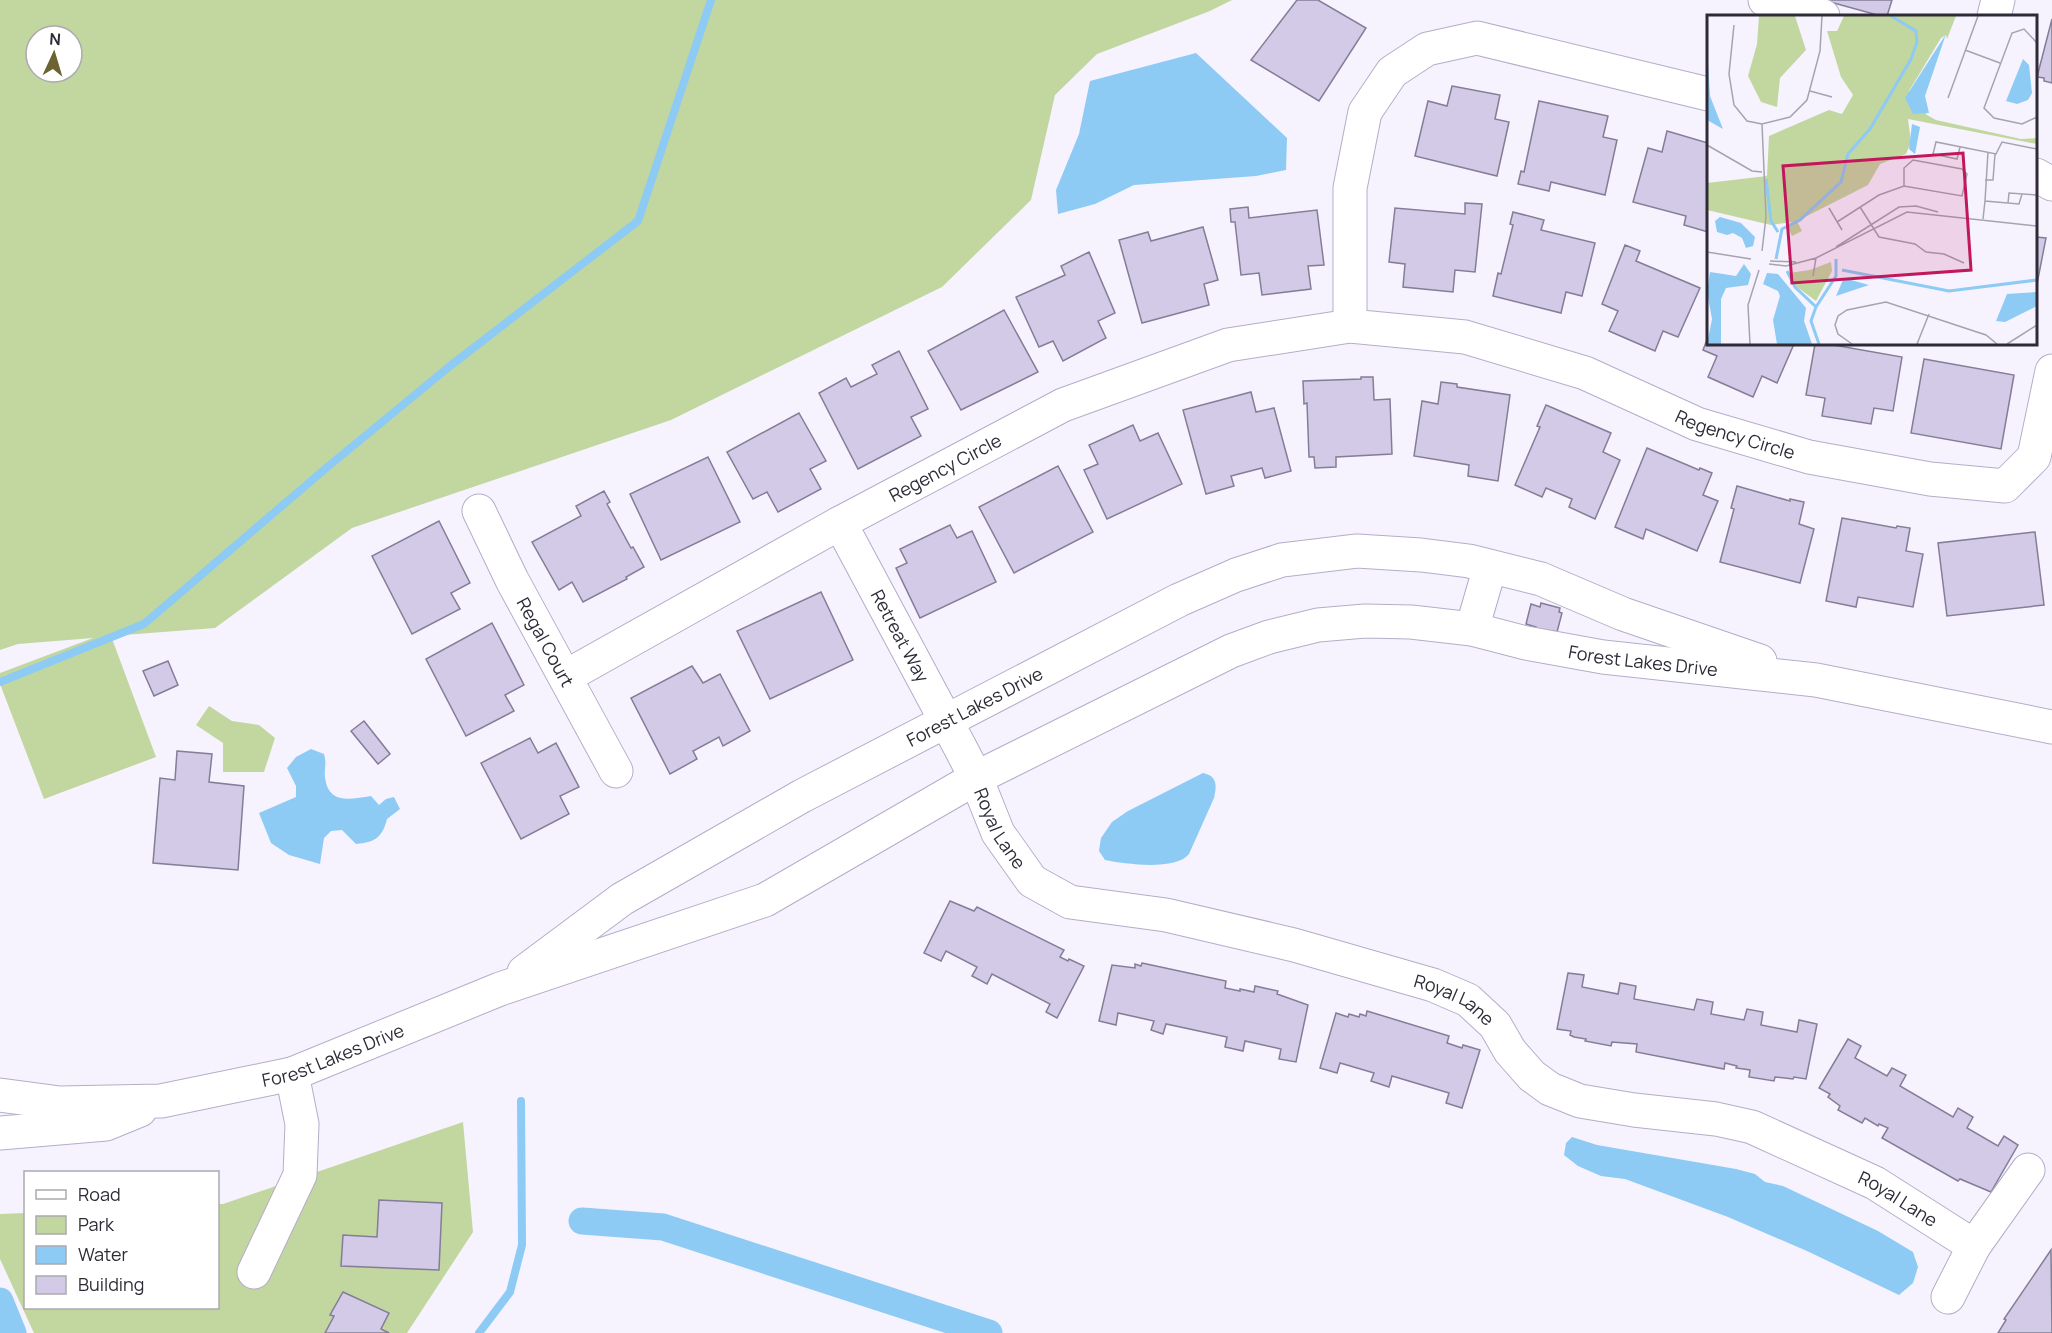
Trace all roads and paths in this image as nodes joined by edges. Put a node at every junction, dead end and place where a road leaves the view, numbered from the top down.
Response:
1 (1765, 0) edge
2 (1998, 0) edge
3 (1819, 15) edge
4 (1994, 15) edge
5 (1707, 94) edge
6 (2037, 176) edge
7 (2052, 184) edge
8 (1350, 326) junction
9 (2052, 371) edge
10 (479, 511) dead end
11 (840, 523) junction
12 (1490, 567) junction
13 (1472, 629) junction
14 (565, 677) junction
15 (1815, 680) junction
16 (2052, 727) edge
17 (954, 735) junction
18 (616, 771) dead end
19 (976, 778) junction
20 (500, 989) junction
21 (292, 1074) junction
22 (0, 1095) edge
23 (161, 1101) junction
24 (0, 1133) edge
25 (2028, 1170) dead end
26 (1974, 1246) junction
27 (254, 1272) dead end
28 (1948, 1297) dead end

1 - 3 street
2 - 4 street
5 - 8 street
6 - 7 street
8 - 9 street, Regency Circle
8 - 11 street, Regency Circle
10 - 14 street, Regal Court
11 - 14 street, Regency Circle
11 - 17 street, Retreat Way
12 - 13 street
12 - 15 street, Forest Lakes Drive
12 - 17 street, Forest Lakes Drive
13 - 15 street, Forest Lakes Drive
13 - 19 street, Forest Lakes Drive
14 - 18 street, Regal Court
15 - 16 street, Forest Lakes Drive
17 - 19 street, Royal Lane
17 - 20 street, Forest Lakes Drive
19 - 20 street, Forest Lakes Drive
19 - 26 street, Royal Lane
20 - 21 street, Forest Lakes Drive
21 - 23 street, Forest Lakes Drive
21 - 27 street
22 - 23 street, Forest Lakes Drive
23 - 24 street, Forest Lakes Drive
25 - 26 street
26 - 28 street

